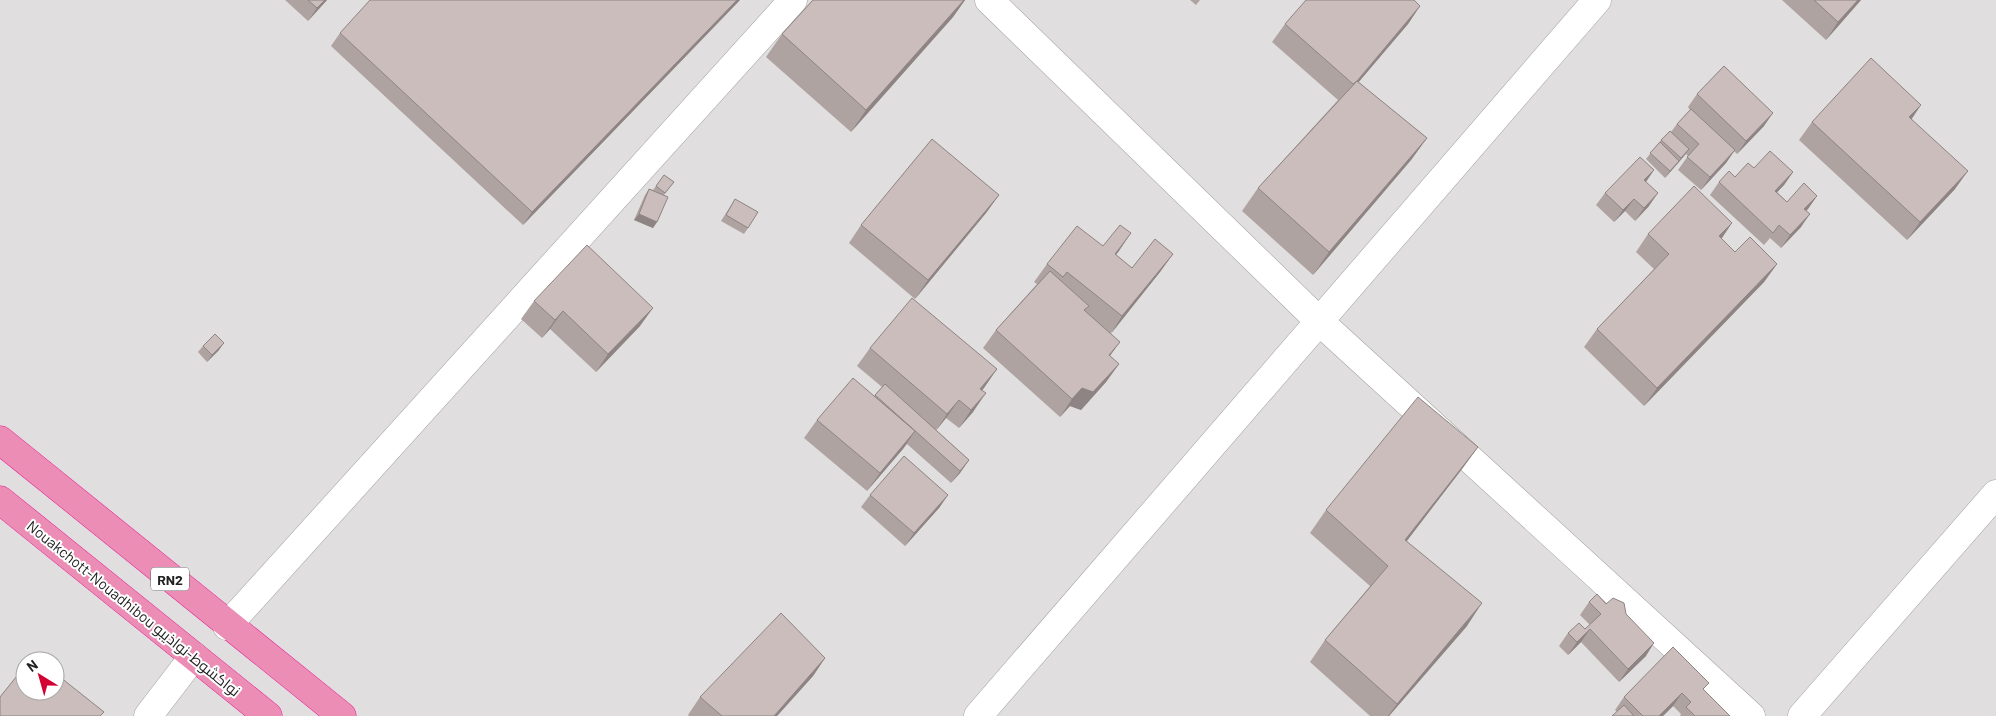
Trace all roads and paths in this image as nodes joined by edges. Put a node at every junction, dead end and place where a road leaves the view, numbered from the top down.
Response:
1 (793, 0) edge
2 (989, 0) edge
3 (1597, 0) edge
4 (1319, 321) junction
5 (0, 440) edge
6 (1996, 494) edge
7 (0, 500) edge
8 (227, 626) junction
9 (194, 656) junction
10 (148, 716) edge
11 (268, 716) edge
12 (342, 716) edge
13 (978, 716) edge
14 (1751, 716) edge
15 (1802, 716) edge

1 - 8 street
2 - 4 street
3 - 4 street
4 - 13 street
4 - 14 street
5 - 8 highway, RN2
6 - 15 street
7 - 9 highway, Nouakchott-Nouadhibou نواكشوط-نواذيبو
8 - 12 highway, RN2
9 - 10 street
9 - 11 highway, Nouakchott-Nouadhibou نواكشوط-نواذيبو

